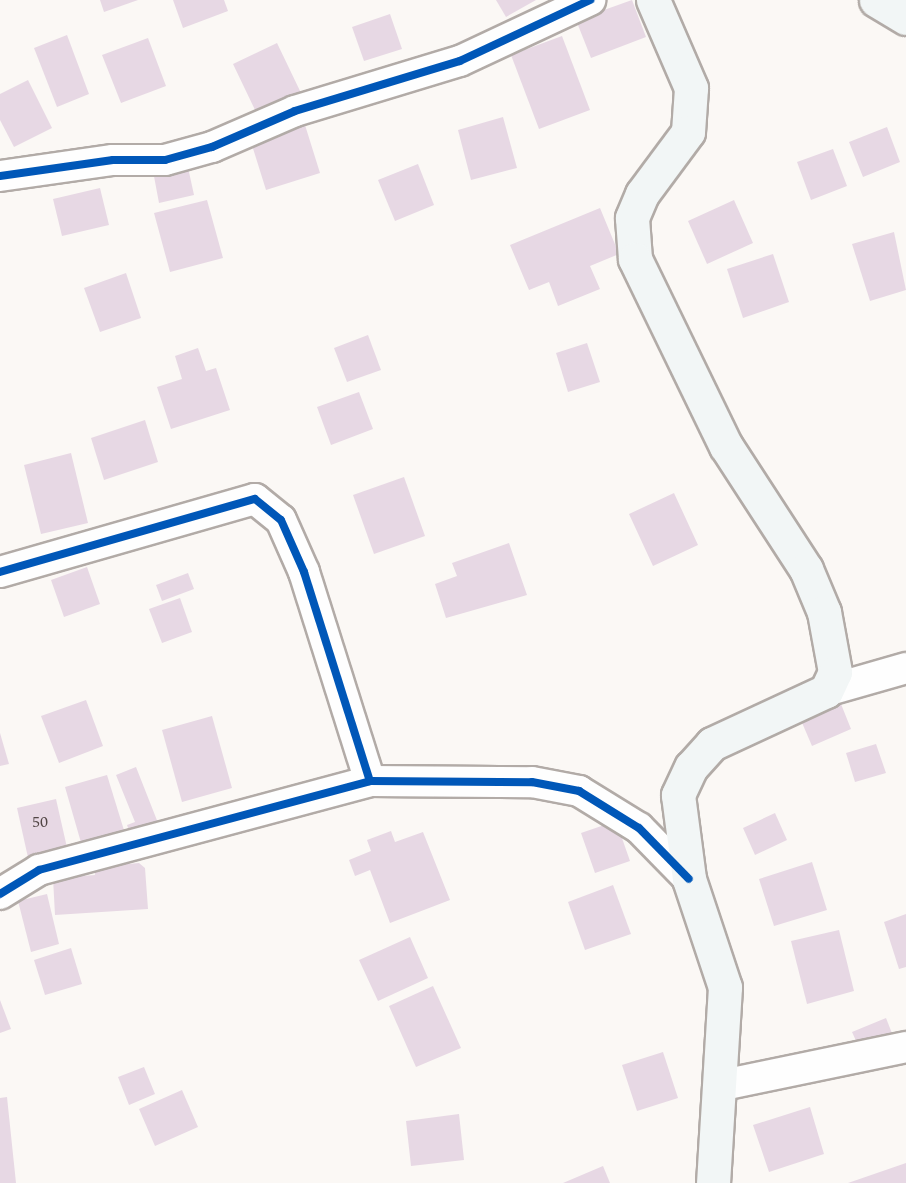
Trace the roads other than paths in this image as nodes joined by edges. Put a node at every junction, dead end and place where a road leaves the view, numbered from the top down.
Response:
1 (590, 0) edge
2 (653, 0) edge
3 (876, 0) edge
4 (906, 18) edge
5 (0, 176) edge
6 (0, 572) edge
7 (906, 668) edge
8 (826, 691) junction
9 (370, 781) junction
10 (689, 879) junction
11 (0, 894) edge
12 (906, 1047) edge
13 (723, 1085) junction
14 (713, 1183) edge

1 - 5 street
2 - 8 main road
3 - 4 main road
6 - 9 street
7 - 8 street
8 - 10 main road
9 - 10 street
9 - 11 street
10 - 13 main road
12 - 13 street
13 - 14 main road

